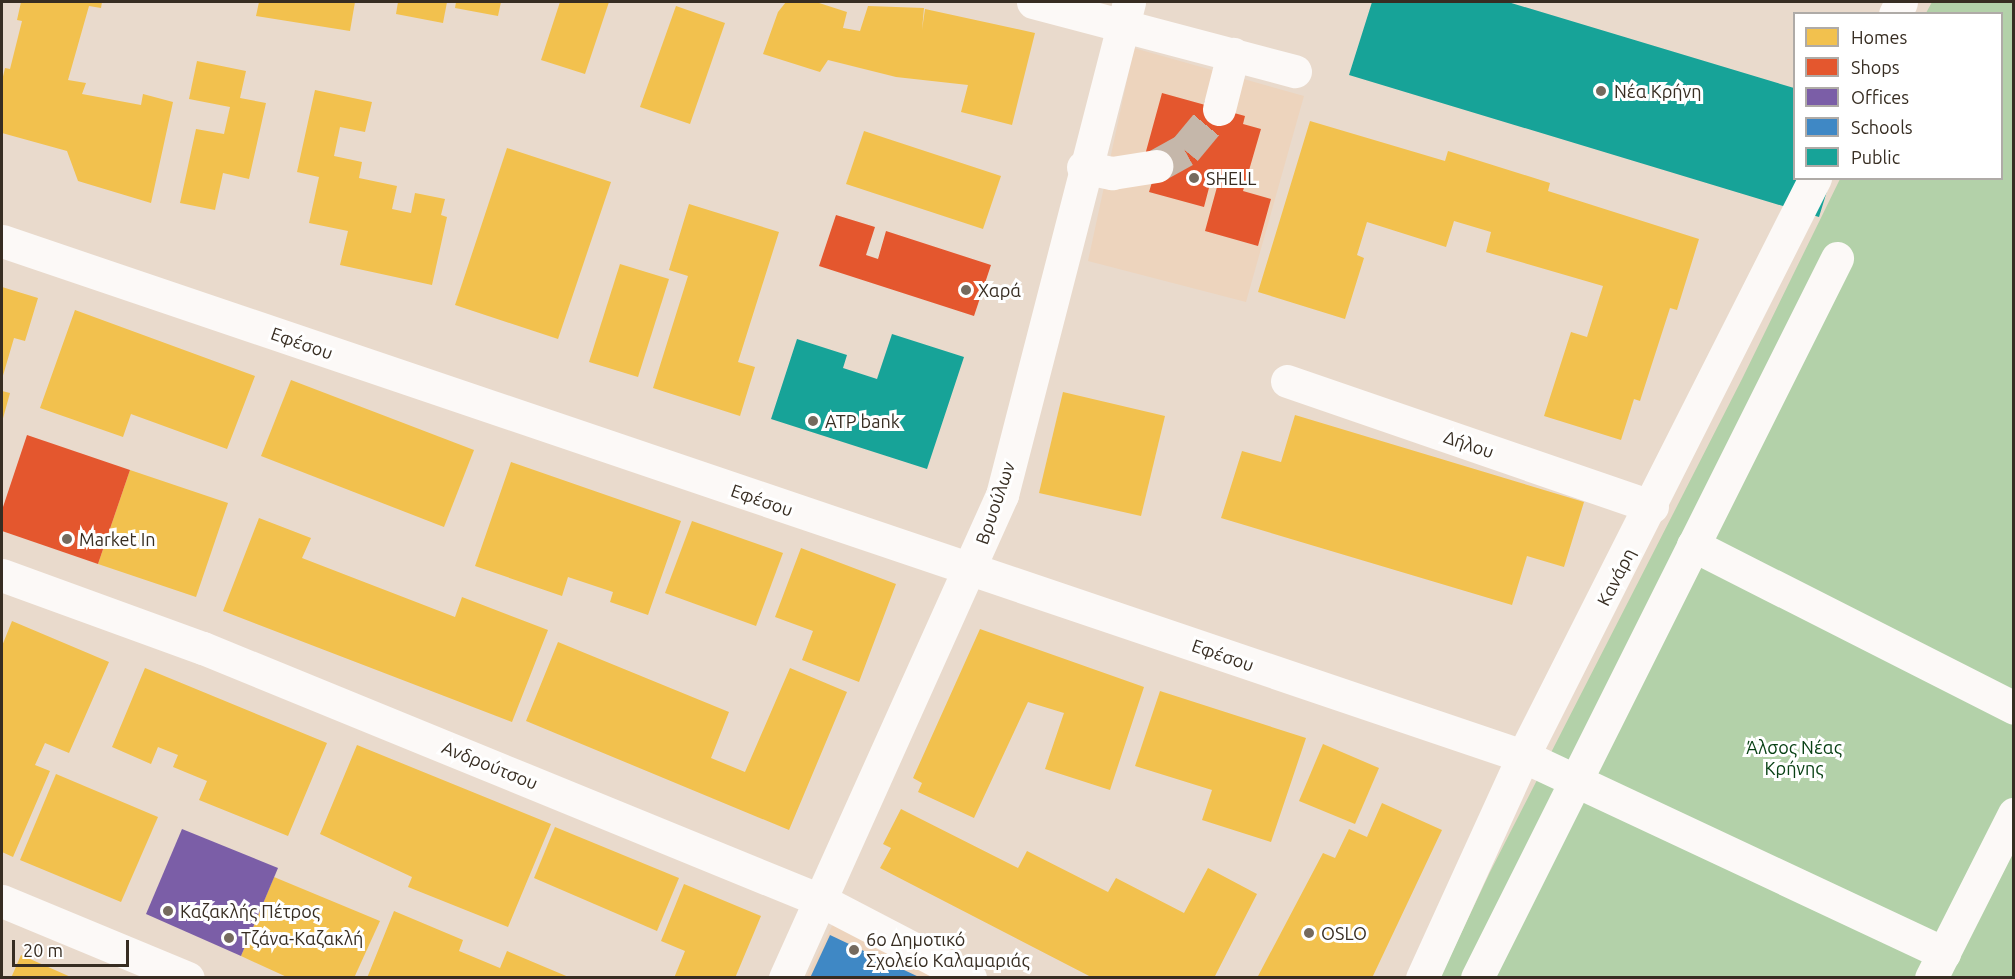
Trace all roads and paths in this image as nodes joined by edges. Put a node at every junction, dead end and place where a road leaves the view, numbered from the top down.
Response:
1 (1033, 2) edge
2 (1125, 13) edge
3 (1233, 54) junction
4 (1295, 71) dead end
5 (1219, 109) tunnel mouth
6 (1156, 166) tunnel mouth
7 (1083, 167) junction
8 (1814, 180) edge
9 (2, 241) edge
10 (1838, 258) dead end
11 (1287, 381) dead end
12 (1652, 507) junction
13 (1693, 545) junction
14 (970, 571) junction
15 (3, 578) edge
16 (2013, 708) edge
17 (1523, 756) junction
18 (1575, 781) junction
19 (2013, 814) edge
20 (2, 901) edge
21 (822, 901) junction
22 (1937, 965) edge
23 (188, 978) edge
24 (785, 978) edge
25 (969, 978) edge
26 (1422, 978) edge
27 (1477, 978) edge

1 - 2 street
2 - 3 street
2 - 7 street, Βρυούλων
3 - 4 street
3 - 5 street
6 - 7 street
7 - 14 street, Βρυούλων
8 - 12 street, Κανάρη
9 - 14 street, Εφέσου
10 - 13 street
11 - 12 street, Δήλου
12 - 17 street, Κανάρη
13 - 16 street
13 - 18 street
14 - 17 street, Εφέσου
14 - 21 street, Βρυούλων
15 - 21 street, Ανδρούτσου
17 - 18 street, Εφέσου
17 - 26 street, Κανάρη
18 - 22 street, Εφέσου
18 - 27 street
19 - 22 street
20 - 23 street
21 - 24 street, Βρυούλων
21 - 25 street, Ανδρούτσου

